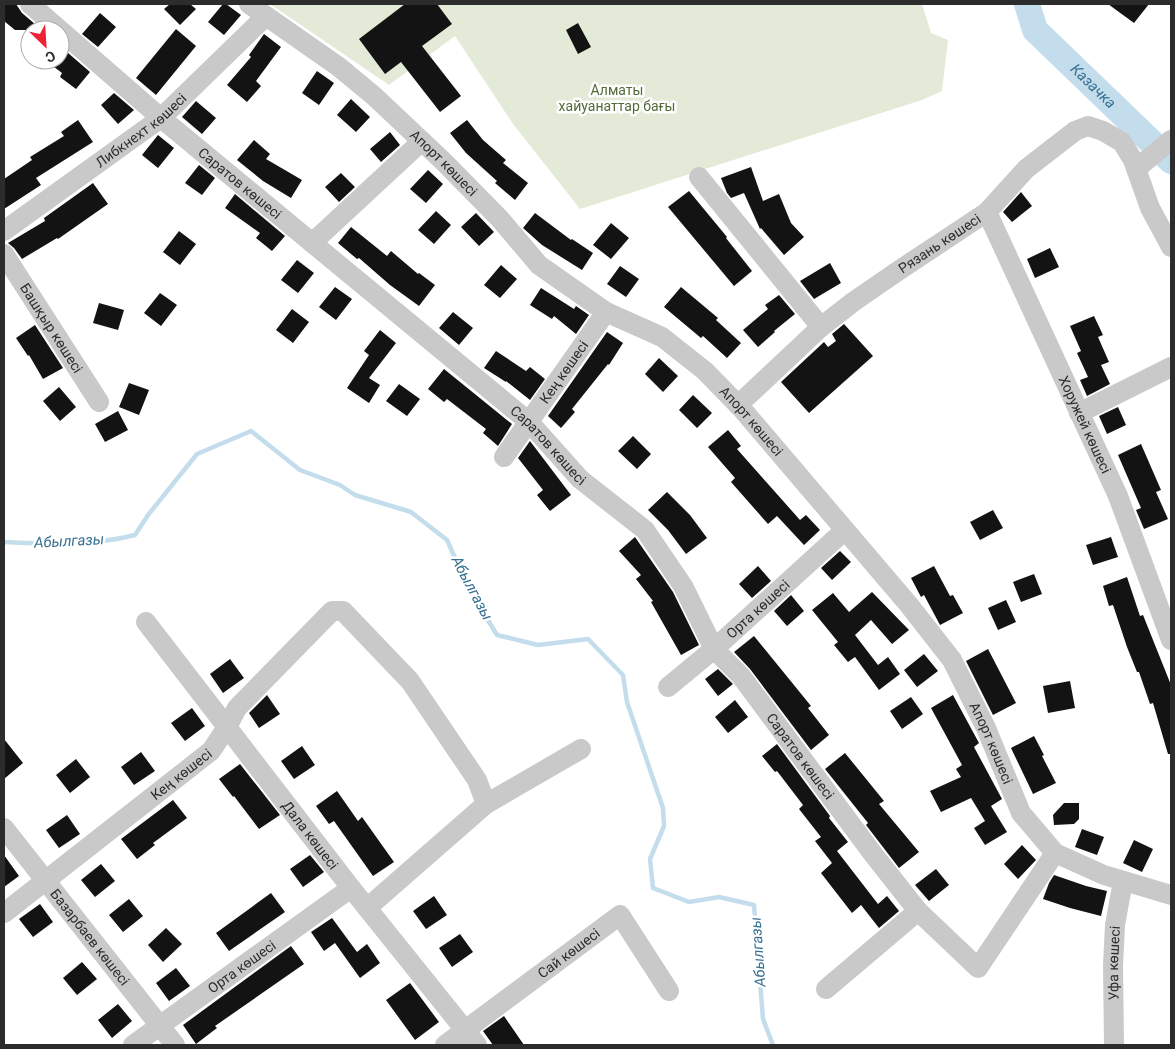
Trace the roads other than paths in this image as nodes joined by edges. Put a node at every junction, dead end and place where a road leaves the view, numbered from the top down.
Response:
1 (30, 4) edge
2 (249, 4) edge
3 (265, 16) junction
4 (160, 118) junction
5 (1171, 140) edge
6 (422, 141) junction
7 (1140, 166) junction
8 (700, 177) dead end
9 (988, 212) junction
10 (4, 231) edge
11 (312, 243) junction
12 (1171, 247) edge
13 (4, 254) edge
14 (606, 312) junction
15 (821, 327) junction
16 (1171, 366) edge
17 (99, 402) dead end
18 (738, 405) junction
19 (1080, 413) junction
20 (529, 422) junction
21 (504, 457) dead end
22 (845, 530) junction
23 (146, 622) dead end
24 (1171, 640) edge
25 (714, 649) junction
26 (668, 687) dead end
27 (227, 727) junction
28 (580, 748) dead end
29 (486, 804) junction
30 (4, 828) edge
31 (1055, 853) junction
32 (44, 880) junction
33 (1123, 881) junction
34 (351, 888) junction
35 (1171, 895) edge
36 (367, 908) junction
37 (918, 912) junction
38 (4, 913) edge
39 (826, 989) dead end
40 (669, 990) dead end
41 (160, 1027) junction
42 (471, 1038) edge
43 (133, 1045) edge
44 (175, 1045) edge
45 (445, 1045) edge
46 (1114, 1045) edge

1 - 4 street, Саратов көшесі
2 - 3 street, Апорт көшесі
3 - 4 street, Либкнехт көшесі
3 - 6 street, Апорт көшесі
4 - 10 street, Либкнехт көшесі
4 - 11 street, Саратов көшесі
5 - 7 street
6 - 11 street
6 - 14 street, Апорт көшесі
7 - 9 street, Рязань көшесі
7 - 12 street
8 - 15 street
9 - 15 street, Рязань көшесі
9 - 19 street, Хоружей көшесі
11 - 20 street, Саратов көшесі
13 - 17 street, Башқыр көшесі
14 - 18 street, Апорт көшесі
14 - 20 street, Кең көшесі
15 - 18 street, Рязань көшесі
16 - 19 street
18 - 22 street, Апорт көшесі
19 - 24 street, Хоружей көшесі
20 - 21 street, Кең көшесі
20 - 25 street, Саратов көшесі
22 - 25 street, Орта көшесі
22 - 31 street, Апорт көшесі
23 - 27 street, Дала көшесі
25 - 26 street, Орта көшесі
25 - 37 street, Саратов көшесі
27 - 29 street, Кең көшесі
27 - 32 street, Кең көшесі
27 - 34 street, Дала көшесі
28 - 29 street
29 - 36 street
30 - 32 street, Базарбаев көшесі
31 - 33 street, Апорт көшесі
31 - 37 street, Саратов көшесі
32 - 38 street, Кең көшесі
32 - 41 street, Базарбаев көшесі
33 - 35 street, Апорт көшесі
33 - 46 street, Уфа көшесі
34 - 36 street, Дала көшесі
34 - 41 street, Орта көшесі
36 - 42 street, Дала көшесі
37 - 39 street
40 - 42 street, Сай көшесі
41 - 43 street, Орта көшесі
41 - 44 street, Базарбаев көшесі
42 - 45 street, Сай көшесі

